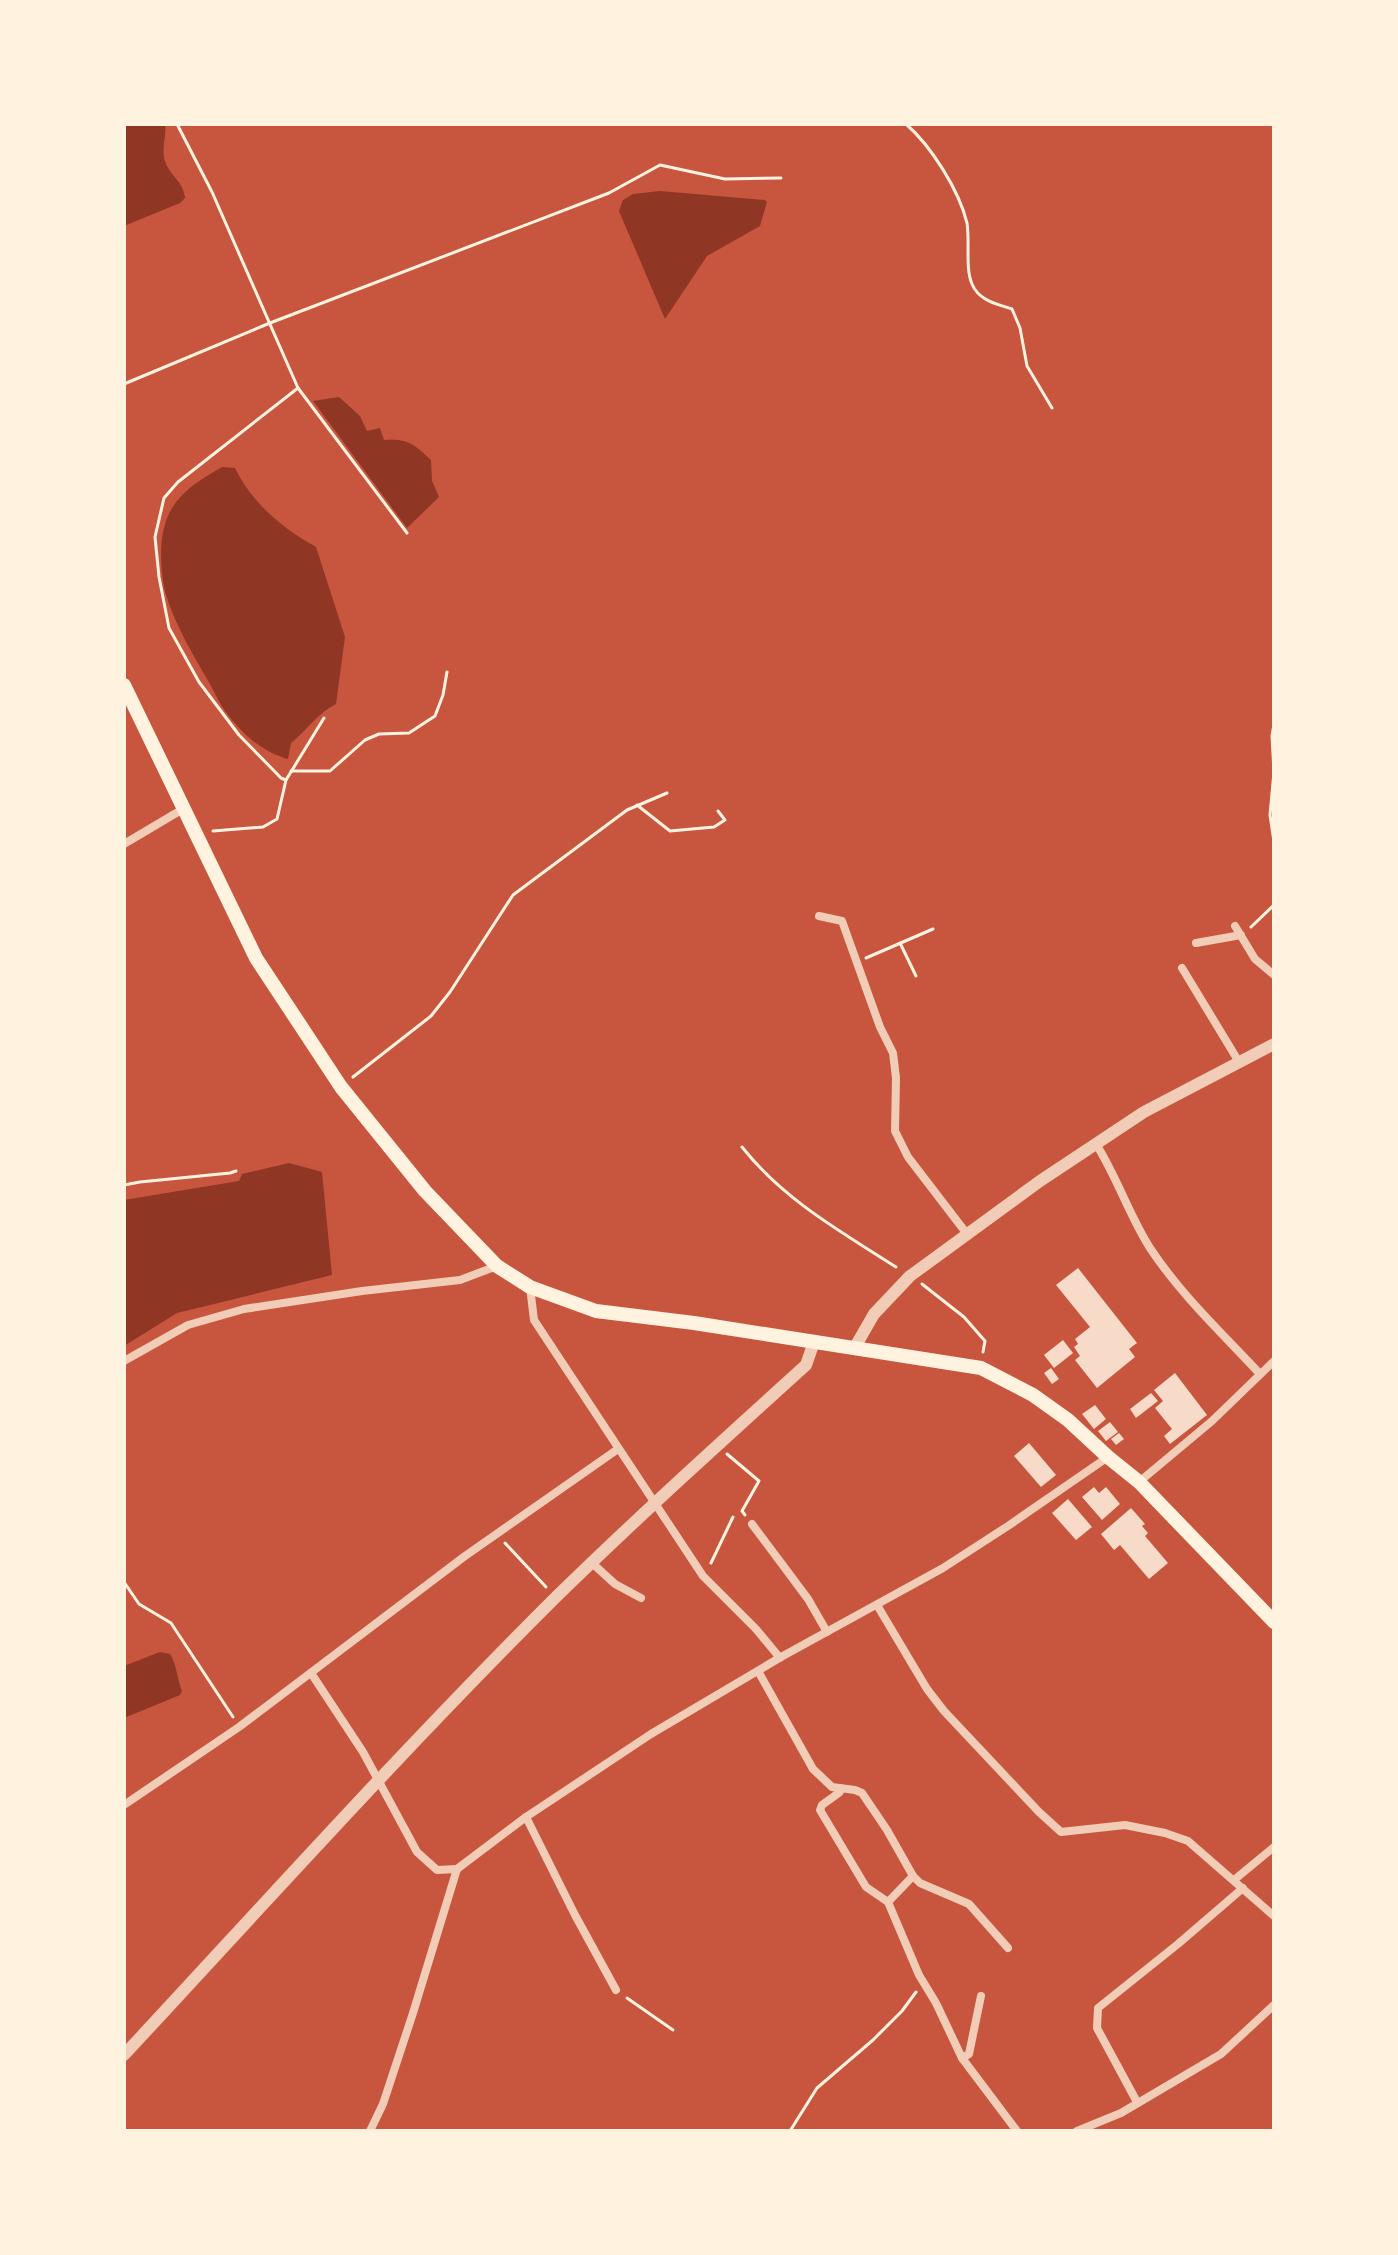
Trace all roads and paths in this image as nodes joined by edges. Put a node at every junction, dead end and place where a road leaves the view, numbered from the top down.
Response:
1 (177, 124) edge
2 (906, 124) edge
3 (781, 178) dead end
4 (270, 323) junction
5 (124, 384) edge
6 (298, 388) junction
7 (1052, 408) dead end
8 (407, 533) dead end
9 (447, 672) dead end
10 (124, 685) edge
11 (324, 718) dead end
12 (1274, 724) edge
13 (291, 771) junction
14 (286, 780) junction
15 (667, 793) dead end
16 (637, 805) junction
17 (183, 809) junction
18 (718, 811) dead end
19 (199, 837) junction
20 (1274, 842) edge
21 (124, 844) edge
22 (1274, 905) edge
23 (819, 916) dead end
24 (1235, 926) dead end
25 (933, 929) dead end
26 (1241, 935) junction
27 (900, 943) junction
28 (1196, 943) dead end
29 (856, 962) junction
30 (1182, 968) dead end
31 (1274, 975) edge
32 (916, 976) dead end
33 (1274, 1044) edge
34 (1239, 1062) junction
35 (341, 1087) junction
36 (1096, 1144) junction
37 (742, 1147) dead end
38 (236, 1171) dead end
39 (124, 1185) edge
40 (967, 1234) junction
41 (497, 1266) junction
42 (910, 1276) junction
43 (530, 1287) junction
44 (814, 1342) junction
45 (855, 1347) junction
46 (124, 1361) edge
47 (1274, 1361) edge
48 (981, 1368) junction
49 (1260, 1374) junction
50 (716, 1446) junction
51 (618, 1449) junction
52 (1108, 1457) junction
53 (1139, 1482) junction
54 (655, 1502) junction
55 (742, 1511) dead end
56 (733, 1517) dead end
57 (752, 1524) dead end
58 (497, 1534) junction
59 (592, 1563) junction
60 (704, 1577) junction
61 (124, 1582) edge
62 (556, 1598) junction
63 (641, 1598) dead end
64 (877, 1605) junction
65 (1274, 1622) edge
66 (827, 1632) junction
67 (780, 1658) junction
68 (758, 1671) junction
69 (311, 1673) junction
70 (239, 1727) junction
71 (378, 1781) junction
72 (839, 1788) junction
73 (124, 1805) edge
74 (526, 1817) junction
75 (1274, 1847) edge
76 (457, 1869) junction
77 (913, 1876) junction
78 (1234, 1880) junction
79 (1243, 1888) junction
80 (888, 1902) junction
81 (1274, 1916) edge
82 (1008, 1948) dead end
83 (924, 1984) junction
84 (616, 1990) joint
85 (981, 1996) dead end
86 (1274, 2005) edge
87 (673, 2030) dead end
88 (124, 2055) edge
89 (962, 2058) junction
90 (1137, 2102) junction
91 (370, 2131) edge
92 (790, 2131) edge
93 (1017, 2131) edge
94 (1077, 2131) edge

1 - 4 path
2 - 7 path
3 - 4 path
4 - 5 path
4 - 6 path
6 - 8 path
6 - 14 path
9 - 13 path
10 - 17 main road
11 - 13 path
12 - 20 path
13 - 14 path
14 - 19 path
15 - 16 path
16 - 18 path
16 - 35 path
17 - 19 main road
17 - 21 street
19 - 35 main road
22 - 26 path
23 - 29 street
24 - 26 street
25 - 27 path
26 - 28 street
26 - 31 street
27 - 29 path
27 - 32 path
29 - 40 street
30 - 34 street
33 - 34 street
34 - 36 street
35 - 41 main road
36 - 40 street
36 - 49 street
37 - 42 path
38 - 39 path
40 - 42 street
41 - 43 main road
41 - 46 street
42 - 45 street
42 - 48 path
43 - 44 main road
43 - 51 street
44 - 45 main road
44 - 50 street
45 - 48 main road
47 - 49 street
48 - 52 main road
49 - 53 street
50 - 54 street
50 - 55 path
51 - 54 street
51 - 58 street
52 - 53 main road
52 - 64 street
53 - 65 main road
54 - 59 street
54 - 60 street
56 - 60 path
57 - 66 street
58 - 62 path
58 - 69 street
59 - 62 street
59 - 63 street
60 - 67 street
61 - 70 path
62 - 71 street
64 - 66 street
64 - 78 street
66 - 67 street
67 - 68 street
68 - 72 street
68 - 74 street
69 - 70 street
69 - 71 street
70 - 73 street
71 - 76 street
71 - 88 street
72 - 77 street
72 - 80 street
74 - 76 street
74 - 84 street
75 - 78 street
76 - 91 street
77 - 80 street
77 - 82 street
78 - 79 street
79 - 81 street
79 - 90 street
80 - 83 street
83 - 89 street
83 - 92 path
84 - 87 path
85 - 89 street
86 - 90 street
89 - 93 street
90 - 94 street

